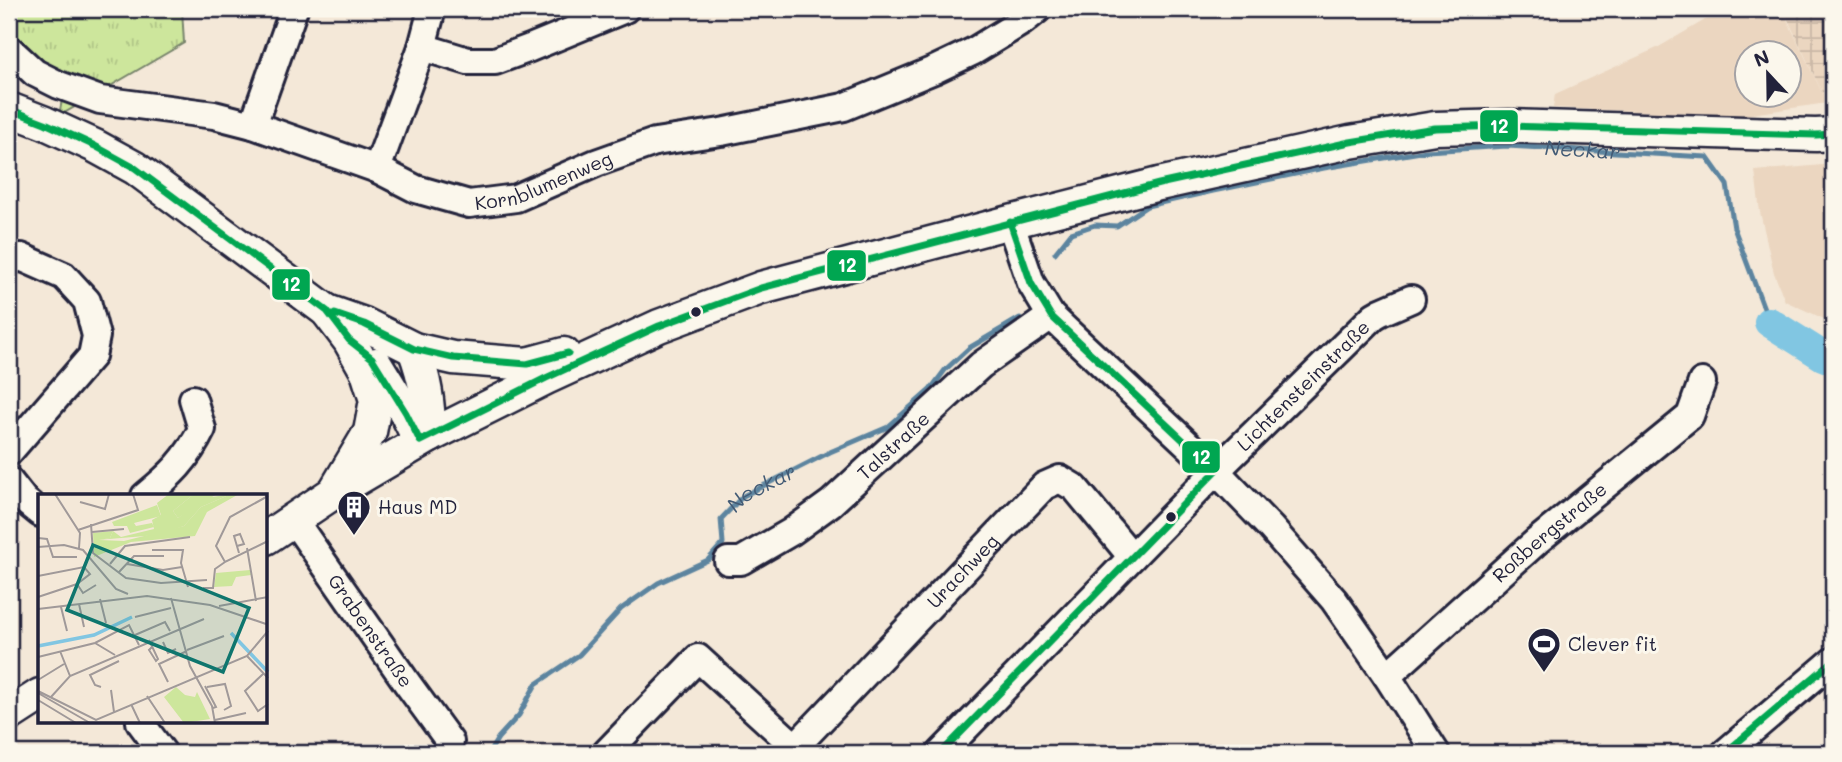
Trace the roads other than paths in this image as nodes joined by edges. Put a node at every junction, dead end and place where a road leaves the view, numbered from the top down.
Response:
1 (294, 9) edge
2 (432, 9) edge
3 (625, 9) edge
4 (1038, 9) edge
5 (422, 47) junction
6 (9, 49) edge
7 (9, 109) edge
8 (253, 125) junction
9 (1833, 134) edge
10 (377, 169) junction
11 (1010, 222) junction
12 (9, 261) edge
13 (1411, 299) dead end
14 (327, 311) junction
15 (1051, 316) junction
16 (659, 326) junction
17 (349, 340) junction
18 (414, 348) junction
19 (1702, 382) dead end
20 (193, 399) dead end
21 (425, 439) junction
22 (9, 452) edge
23 (1216, 471) junction
24 (9, 481) edge
25 (333, 493) junction
26 (148, 494) edge
27 (38, 511) edge
28 (293, 519) junction
29 (268, 537) edge
30 (1132, 557) junction
31 (729, 561) dead end
32 (1833, 661) edge
33 (1387, 676) junction
34 (38, 696) edge
35 (9, 715) edge
36 (141, 724) edge
37 (450, 742) dead end
38 (799, 750) edge
39 (163, 753) edge
40 (606, 753) edge
41 (942, 753) edge
42 (1436, 753) edge
43 (1725, 753) edge

1 - 8 street
2 - 5 street
3 - 5 street
4 - 10 street, Kornblumenweg
5 - 10 street
6 - 8 street, Kornblumenweg
7 - 14 main road
8 - 10 street, Kornblumenweg
9 - 11 main road
11 - 15 street
11 - 16 main road
12 - 22 street
13 - 23 street, Lichtensteinstraße
14 - 17 main road
14 - 18 main road
15 - 23 street
15 - 31 street, Talstraße
16 - 18 main road
16 - 21 main road
17 - 21 main road
17 - 25 main road
18 - 21 main road
19 - 33 street, Roßbergstraße
20 - 26 street
21 - 25 main road
23 - 30 street, Lichtensteinstraße
23 - 33 street
24 - 27 street
25 - 28 main road
28 - 29 main road
28 - 37 street, Grabenstraße
30 - 38 street, Urachweg
30 - 41 street, Lichtensteinstraße
32 - 43 street
33 - 42 street
34 - 35 main road
36 - 39 street
38 - 40 street

